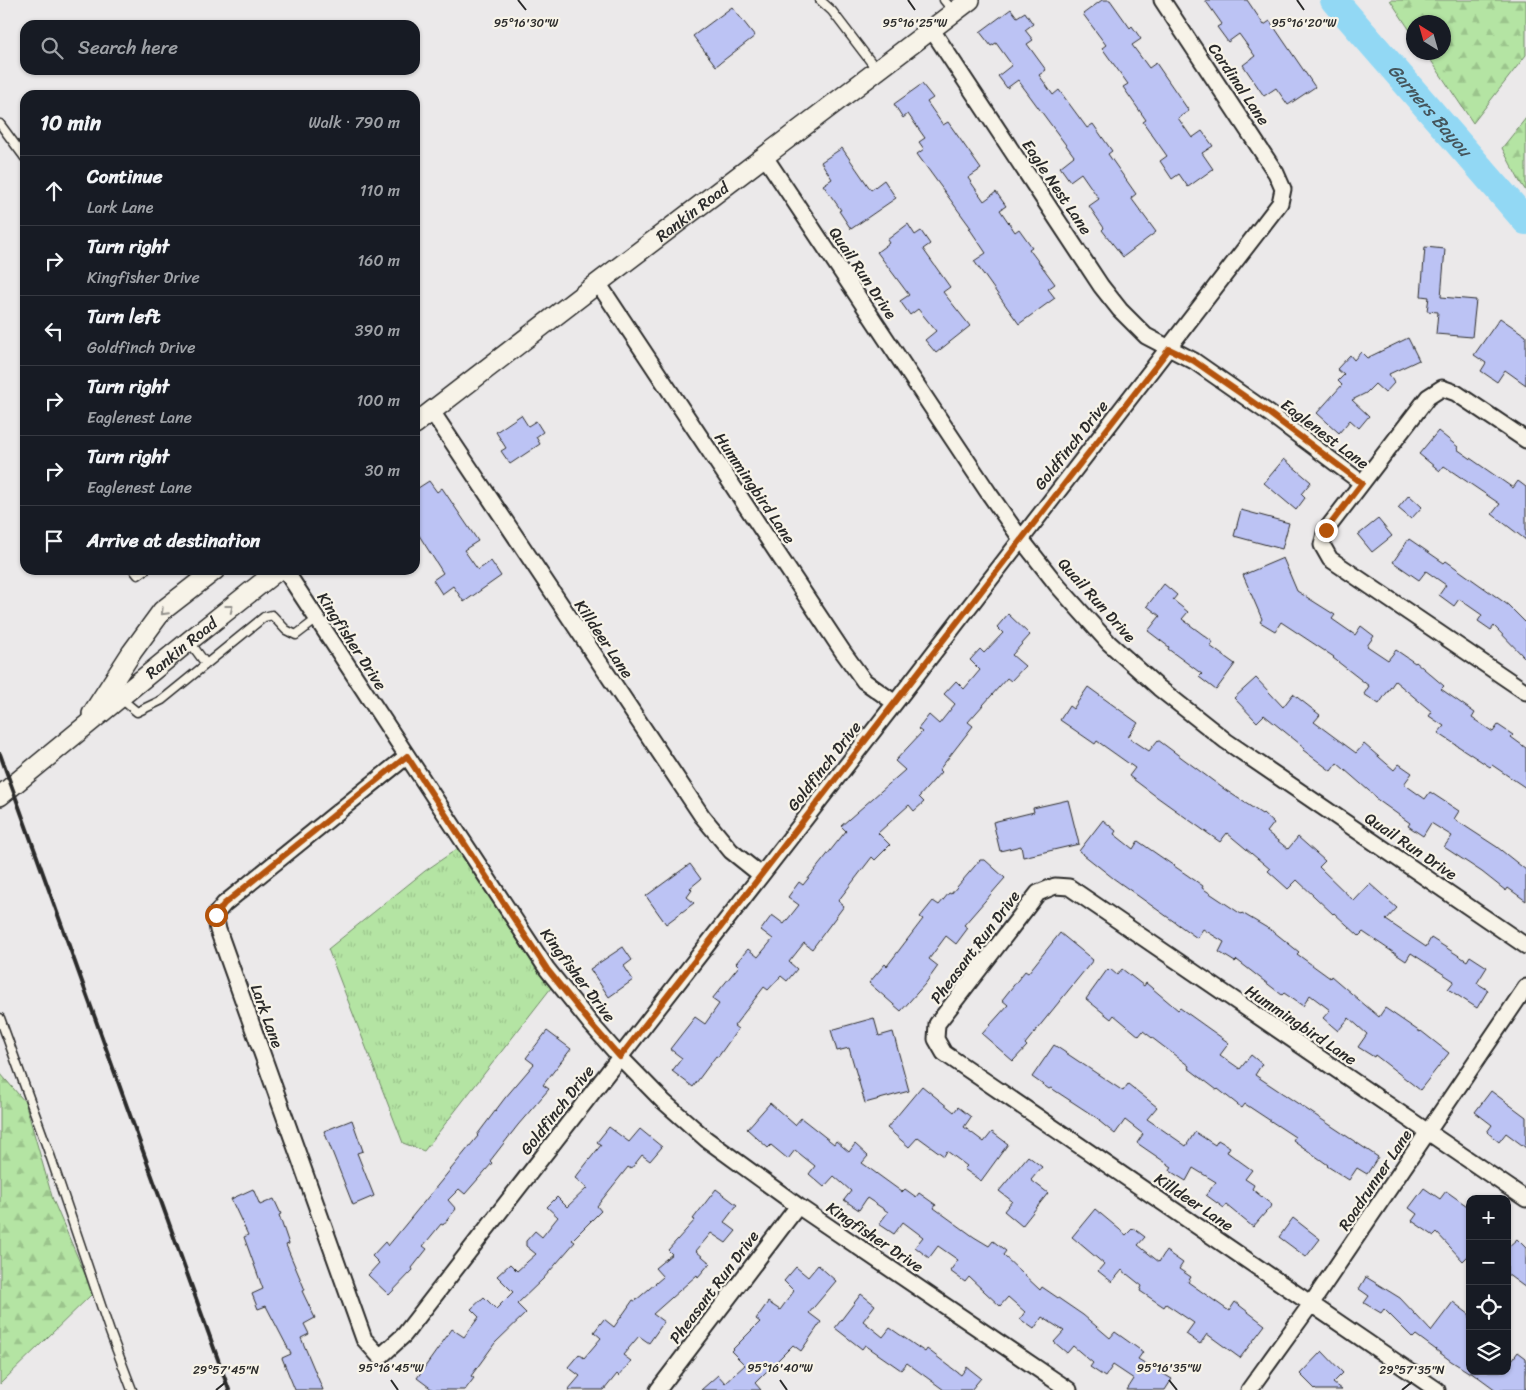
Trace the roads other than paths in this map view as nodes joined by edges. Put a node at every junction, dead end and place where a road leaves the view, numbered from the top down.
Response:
1 (820, 0) edge
2 (970, 0) edge
3 (1162, 0) edge
4 (949, 6) edge
5 (932, 30) junction
6 (877, 70) junction
7 (0, 124) edge
8 (20, 151) edge
9 (765, 157) junction
10 (1283, 189) joint
11 (598, 283) junction
12 (1169, 349) junction
13 (431, 410) junction
14 (420, 420) edge
15 (1526, 440) edge
16 (1362, 483) junction
17 (1021, 539) junction
18 (209, 575) edge
19 (272, 575) edge
20 (288, 575) edge
21 (317, 619) junction
22 (189, 641) junction
23 (206, 664) junction
24 (1526, 692) edge
25 (120, 698) junction
26 (895, 703) junction
27 (83, 727) junction
28 (407, 756) junction
29 (0, 796) edge
30 (761, 875) junction
31 (1055, 886) joint
32 (1526, 946) edge
33 (1526, 987) edge
34 (0, 1018) edge
35 (936, 1039) joint
36 (620, 1057) junction
37 (1428, 1132) junction
38 (1526, 1199) edge
39 (798, 1206) junction
40 (1311, 1304) junction
41 (380, 1357) joint
42 (132, 1390) edge
43 (658, 1390) edge
44 (1069, 1390) edge
45 (1249, 1390) edge
46 (1437, 1390) edge

1 - 6 lane
2 - 4 street, Rankin Road
3 - 10 street, Cardinal Lane
4 - 5 street, Rankin Road
5 - 6 street, Rankin Road
5 - 12 street, Eagle Nest Lane
6 - 9 street, Rankin Road
7 - 8 lane
9 - 11 street, Rankin Road
9 - 17 street, Quail Run Drive
10 - 12 street, Goldfinch Drive
11 - 13 street, Rankin Road
11 - 26 street, Hummingbird Lane
12 - 16 street, Eaglenest Lane
12 - 17 street, Goldfinch Drive
13 - 14 street, Rankin Road
13 - 30 street, Killdeer Lane
15 - 16 street
16 - 24 street, Eaglenest Lane
17 - 26 street, Goldfinch Drive
17 - 32 street, Quail Run Drive
18 -> 27 street, Rankin Road
22 -> 19 street, Rankin Road
20 - 21 street, Kingfisher Drive
21 - 23 lane
21 - 28 street, Kingfisher Drive
22 - 23 lane
22 - 25 street, Rankin Road
23 - 25 lane
25 - 27 street, Rankin Road
26 - 30 street, Goldfinch Drive
27 - 29 street, Rankin Road
28 - 36 street, Kingfisher Drive
28 - 41 street, Lark Lane
30 - 36 street, Goldfinch Drive
31 - 35 street, Pheasant Run Drive
31 - 37 street, Hummingbird Lane
33 - 37 street, Roadrunner Lane
34 - 42 lane
35 - 40 street, Killdeer Lane
36 - 39 street, Kingfisher Drive
36 - 41 street, Goldfinch Drive
37 - 38 street, Hummingbird Lane
37 - 40 street, Roadrunner Lane
39 - 43 street, Pheasant Run Drive
39 - 44 street, Kingfisher Drive
40 - 45 street, Roadrunner Lane
40 - 46 street, Killdeer Lane

